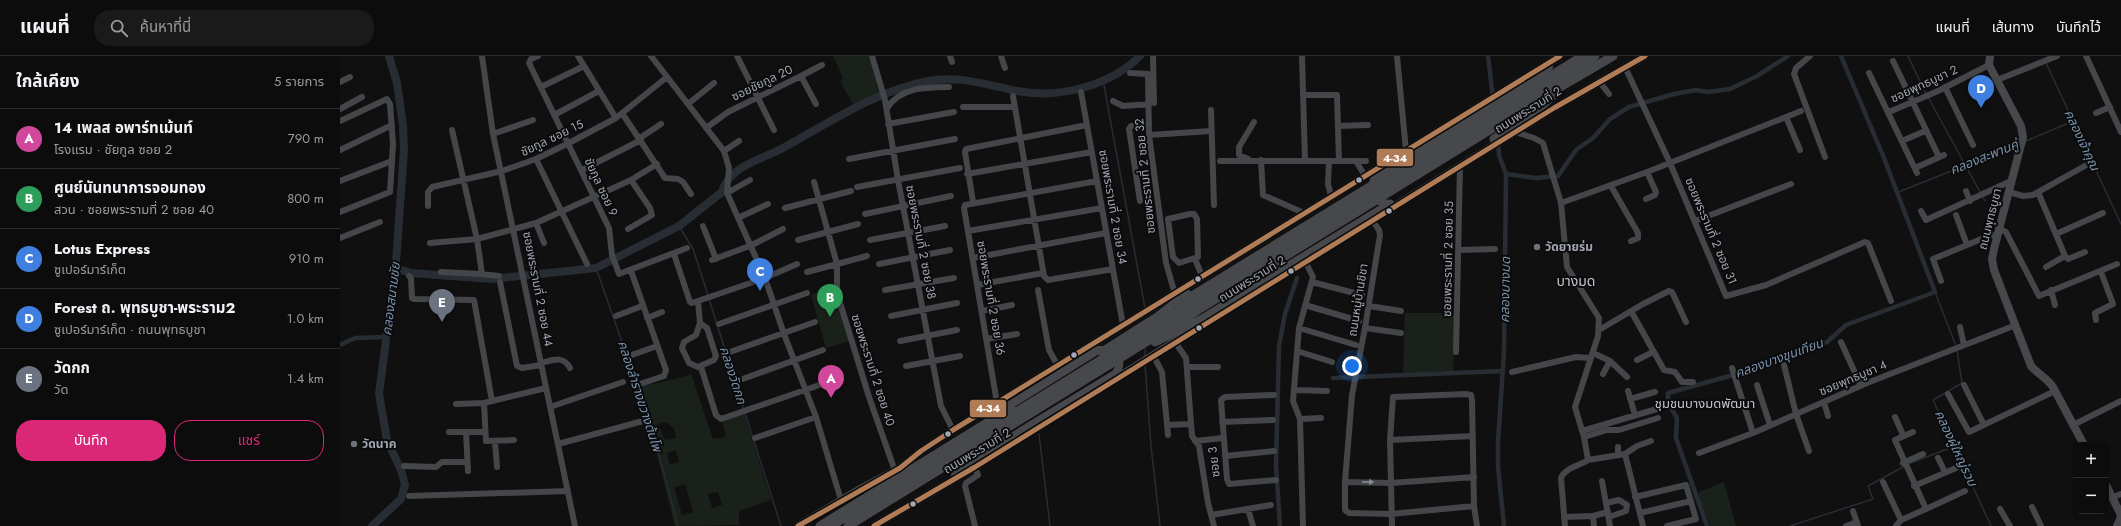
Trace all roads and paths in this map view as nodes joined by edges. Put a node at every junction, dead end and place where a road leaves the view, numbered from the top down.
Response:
1 (482, 56) edge
2 (538, 56) edge
3 (578, 56) edge
4 (651, 56) edge
5 (737, 56) edge
6 (872, 56) edge
7 (1001, 56) edge
8 (1153, 56) edge
9 (1302, 56) edge
10 (1397, 56) edge
11 (1561, 56) edge
12 (1583, 56) edge
13 (1594, 56) edge
14 (1613, 56) edge
15 (1620, 56) edge
16 (1645, 56) edge
17 (1810, 56) edge
18 (1990, 56) edge
19 (2057, 56) edge
20 (2086, 56) edge
21 (1893, 61) dead end
22 (822, 65) dead end
23 (1989, 65) junction
24 (584, 66) junction
25 (1625, 67) junction
26 (1004, 68) dead end
27 (1130, 73) dead end
28 (1869, 73) dead end
29 (801, 76) junction
30 (350, 77) dead end
31 (667, 77) junction
32 (1997, 80) junction
33 (1151, 81) junction
34 (1600, 81) junction
35 (340, 82) edge
36 (714, 83) dead end
37 (541, 87) junction
38 (949, 87) dead end
39 (1946, 87) junction
40 (599, 91) junction
41 (1558, 91) junction
42 (1081, 92) dead end
43 (1609, 94) dead end
44 (1303, 95) junction
45 (758, 96) junction
46 (1013, 96) dead end
47 (362, 97) dead end
48 (1505, 97) junction
49 (1113, 101) dead end
50 (1913, 102) junction
51 (688, 104) junction
52 (816, 104) dead end
53 (1151, 104) junction
54 (963, 107) dead end
55 (1015, 107) junction
56 (2110, 107) junction
57 (887, 108) junction
58 (340, 110) edge
59 (1211, 110) dead end
60 (1801, 111) dead end
61 (954, 112) dead end
62 (1889, 112) junction
63 (622, 113) junction
64 (2096, 113) dead end
65 (554, 115) junction
66 (1786, 116) junction
67 (616, 118) junction
68 (533, 120) dead end
69 (340, 121) edge
70 (1254, 122) dead end
71 (1530, 122) junction
72 (661, 124) dead end
73 (888, 124) junction
74 (1087, 124) junction
75 (1149, 124) junction
76 (392, 125) junction
77 (1368, 125) dead end
78 (1338, 126) junction
79 (706, 128) junction
80 (452, 130) dead end
81 (774, 130) dead end
82 (1925, 130) junction
83 (1211, 131) junction
84 (1515, 132) junction
85 (2121, 132) edge
86 (494, 134) junction
87 (1149, 135) junction
88 (1505, 135) junction
89 (1020, 138) junction
90 (641, 139) junction
91 (955, 139) dead end
92 (1491, 140) junction
93 (739, 141) dead end
94 (1902, 141) junction
95 (569, 143) junction
96 (1973, 145) dead end
97 (340, 150) edge
98 (1800, 150) dead end
99 (724, 151) junction
100 (893, 151) junction
101 (1406, 151) junction
102 (1092, 152) junction
103 (1825, 157) dead end
104 (536, 159) junction
105 (849, 159) dead end
106 (1249, 160) junction
107 (1261, 160) junction
108 (392, 161) junction
109 (1220, 161) dead end
110 (1305, 161) junction
111 (1329, 161) junction
112 (1339, 161) junction
113 (1356, 161) junction
114 (1366, 161) dead end
115 (1670, 163) junction
116 (2090, 163) dead end
117 (657, 164) junction
118 (1025, 164) junction
119 (1460, 166) junction
120 (960, 168) dead end
121 (582, 170) junction
122 (502, 171) junction
123 (1647, 172) junction
124 (968, 174) junction
125 (1365, 176) junction
126 (1375, 178) junction
127 (463, 180) junction
128 (630, 180) junction
129 (750, 180) dead end
130 (898, 180) junction
131 (340, 181) edge
132 (1097, 181) junction
133 (2011, 181) junction
134 (814, 182) dead end
135 (1791, 184) dead end
136 (1611, 186) junction
137 (857, 187) dead end
138 (726, 190) junction
139 (850, 191) dead end
140 (1966, 191) dead end
141 (1030, 192) junction
142 (2009, 192) junction
143 (2038, 192) junction
144 (691, 194) dead end
145 (594, 196) junction
146 (951, 196) dead end
147 (1331, 196) junction
148 (820, 199) junction
149 (1646, 199) dead end
150 (1140, 201) dead end
151 (1970, 201) junction
152 (973, 202) junction
153 (1561, 203) junction
154 (768, 204) dead end
155 (1390, 204) junction
156 (1214, 205) dead end
157 (428, 206) dead end
158 (903, 206) junction
159 (785, 208) dead end
160 (1102, 208) junction
161 (561, 211) junction
162 (1921, 211) dead end
163 (340, 212) edge
164 (1304, 213) junction
165 (2102, 213) dead end
166 (864, 214) dead end
167 (1956, 215) dead end
168 (738, 218) junction
169 (1034, 219) junction
170 (1372, 220) junction
171 (1695, 221) junction
172 (380, 222) dead end
173 (536, 223) junction
174 (858, 224) dead end
175 (703, 226) dead end
176 (945, 226) dead end
177 (628, 229) dead end
178 (784, 229) dead end
179 (515, 230) junction
180 (968, 231) junction
181 (828, 232) junction
182 (1998, 232) junction
183 (908, 234) junction
184 (1106, 234) junction
185 (2056, 234) junction
186 (340, 238) edge
187 (477, 239) junction
188 (798, 240) dead end
189 (870, 240) dead end
190 (1631, 241) dead end
191 (430, 243) dead end
192 (544, 243) dead end
193 (752, 245) junction
194 (1967, 245) junction
195 (1039, 246) junction
196 (687, 248) dead end
197 (1496, 249) dead end
198 (950, 250) dead end
199 (1460, 250) junction
200 (2085, 252) dead end
201 (674, 254) junction
202 (867, 256) dead end
203 (2065, 256) junction
204 (913, 258) junction
205 (972, 258) junction
206 (1195, 259) junction
207 (1306, 261) junction
208 (587, 264) dead end
209 (796, 264) dead end
210 (837, 264) junction
211 (879, 264) dead end
212 (2117, 264) dead end
213 (2046, 267) dead end
214 (1113, 269) junction
215 (630, 271) junction
216 (441, 272) dead end
217 (807, 272) dead end
218 (2101, 272) junction
219 (1043, 273) junction
220 (482, 274) junction
221 (409, 276) dead end
222 (1202, 276) junction
223 (766, 278) junction
224 (954, 278) dead end
225 (1941, 281) dead end
226 (1312, 282) junction
227 (918, 284) junction
228 (977, 284) junction
229 (885, 290) dead end
230 (1038, 290) dead end
231 (2051, 290) junction
232 (808, 293) dead end
233 (1175, 294) junction
234 (1362, 295) dead end
235 (698, 301) junction
236 (1891, 302) dead end
237 (957, 303) dead end
238 (774, 305) junction
239 (1305, 305) junction
240 (2055, 305) dead end
241 (2092, 305) dead end
242 (642, 306) junction
243 (1012, 306) dead end
244 (1369, 306) junction
245 (923, 309) junction
246 (982, 311) junction
247 (1401, 311) dead end
248 (1631, 311) junction
249 (662, 312) dead end
250 (2095, 312) junction
251 (616, 316) dead end
252 (892, 316) dead end
253 (647, 318) junction
254 (1359, 320) dead end
255 (2096, 320) dead end
256 (815, 322) dead end
257 (1686, 322) dead end
258 (700, 323) junction
259 (719, 324) dead end
260 (1123, 325) junction
261 (2016, 325) junction
262 (1960, 327) dead end
263 (1299, 328) junction
264 (1366, 328) junction
265 (1988, 328) dead end
266 (957, 330) dead end
267 (1600, 330) junction
268 (784, 334) junction
269 (1017, 334) dead end
270 (1401, 334) dead end
271 (1991, 334) junction
272 (928, 336) junction
273 (986, 339) junction
274 (900, 341) dead end
275 (1175, 342) junction
276 (1841, 342) dead end
277 (1356, 345) dead end
278 (657, 346) junction
279 (1960, 346) junction
280 (823, 350) dead end
281 (1297, 351) junction
282 (1122, 352) junction
283 (1456, 352) dead end
284 (1653, 352) junction
285 (728, 353) dead end
286 (1592, 355) junction
287 (629, 356) dead end
288 (960, 356) dead end
289 (1151, 356) junction
290 (1610, 360) junction
291 (1637, 360) dead end
292 (794, 361) junction
293 (933, 361) junction
294 (1332, 362) dead end
295 (541, 364) junction
296 (1784, 365) dead end
297 (906, 366) dead end
298 (1058, 366) junction
299 (701, 367) junction
300 (1187, 367) junction
301 (1218, 367) dead end
302 (570, 368) dead end
303 (1733, 369) dead end
304 (1512, 372) dead end
305 (1603, 374) dead end
306 (1627, 377) dead end
307 (737, 381) dead end
308 (831, 381) dead end
309 (623, 382) dead end
310 (1693, 382) dead end
311 (640, 384) dead end
312 (1757, 385) dead end
313 (1964, 385) dead end
314 (1861, 386) junction
315 (546, 388) junction
316 (806, 390) junction
317 (1294, 390) junction
318 (1327, 391) dead end
319 (1628, 391) dead end
320 (2055, 391) junction
321 (1655, 392) dead end
322 (1948, 394) dead end
323 (1274, 395) dead end
324 (1630, 399) junction
325 (492, 401) junction
326 (2121, 401) edge
327 (1824, 402) junction
328 (456, 404) dead end
329 (484, 404) junction
330 (999, 406) junction
331 (550, 407) junction
332 (1657, 409) dead end
333 (1796, 414) junction
334 (1635, 415) junction
335 (1828, 416) dead end
336 (816, 417) junction
337 (1895, 417) dead end
338 (1321, 418) dead end
339 (1658, 418) dead end
340 (1300, 419) junction
341 (1273, 420) dead end
342 (643, 421) dead end
343 (1222, 422) junction
344 (1191, 424) junction
345 (1167, 425) junction
346 (1770, 425) junction
347 (1984, 425) junction
348 (2073, 425) junction
349 (953, 430) junction
350 (449, 432) dead end
351 (466, 432) junction
352 (485, 432) junction
353 (1913, 432) dead end
354 (1752, 433) junction
355 (1583, 434) junction
356 (1168, 435) dead end
357 (1903, 435) junction
358 (1473, 436) junction
359 (755, 438) dead end
360 (1223, 438) junction
361 (514, 440) dead end
362 (1390, 440) junction
363 (1195, 441) junction
364 (1651, 441) dead end
365 (495, 442) junction
366 (2082, 442) edge
367 (558, 444) junction
368 (1618, 447) dead end
369 (1274, 451) dead end
370 (1809, 451) dead end
371 (1699, 453) dead end
372 (1923, 454) dead end
373 (1622, 455) junction
374 (1225, 456) junction
375 (1938, 458) dead end
376 (1588, 460) junction
377 (467, 462) junction
378 (1903, 462) junction
379 (404, 466) dead end
380 (497, 467) dead end
381 (975, 467) junction
382 (1956, 468) dead end
383 (897, 469) junction
384 (468, 471) dead end
385 (1945, 472) junction
386 (1474, 477) junction
387 (1276, 480) dead end
388 (1602, 481) dead end
389 (948, 482) junction
390 (1345, 482) junction
391 (1391, 482) junction
392 (1883, 482) dead end
393 (1914, 486) junction
394 (2109, 490) edge
395 (568, 491) junction
396 (1965, 491) dead end
397 (2121, 494) edge
398 (409, 496) dead end
399 (1635, 496) junction
400 (2113, 497) junction
401 (841, 500) junction
402 (1692, 501) junction
403 (1606, 503) junction
404 (1271, 505) dead end
405 (1474, 506) junction
406 (2032, 507) dead end
407 (1248, 509) junction
408 (1926, 509) junction
409 (2000, 509) dead end
410 (1853, 511) dead end
411 (1640, 513) junction
412 (1391, 514) junction
413 (1608, 514) junction
414 (1211, 515) junction
415 (1593, 516) junction
416 (1564, 517) junction
417 (2121, 518) edge
418 (1901, 520) junction
419 (1857, 524) edge
420 (575, 526) edge
421 (798, 526) edge
422 (820, 526) edge
423 (831, 526) edge
424 (849, 526) edge
425 (874, 526) edge
426 (975, 526) edge
427 (1214, 526) edge
428 (1253, 526) edge
429 (1303, 526) edge
430 (1392, 526) edge
431 (1477, 526) edge
432 (1565, 526) edge
433 (1594, 526) edge
434 (1610, 526) edge
435 (1643, 526) edge
436 (1667, 526) edge
437 (1846, 526) edge
438 (1896, 526) edge
439 (2010, 526) edge
440 (2041, 526) edge
441 (2117, 526) edge

1 - 86 street, ซอยพระรามที่ 2 ซอย 44
2 - 37 street, ชัยกูล ซอย 9
3 - 24 street
4 - 31 street
5 - 45 street
6 - 57 street, ซอยพระรามที่ 2 ซอย 38
7 - 26 street
8 - 33 street, ซอยพระรามที่ 2 ซอย 32
9 - 44 street
10 - 101 street
11 - 48 main road, ถนนพระรามที่ 2
12 - 48 highway, ถนนพระรามที่ 2
13 - 282 highway, bridge
14 - 282 highway, bridge
15 - 41 highway, ถนนพระรามที่ 2
16 - 25 main road, ถนนพระรามที่ 2
17 - 103 street
18 - 23 main road
19 - 32 street
20 - 56 street
21 - 50 street
22 - 29 street
23 - 32 main road, ถนนพุทธบูชา
23 - 39 street, ซอยพุทธบูชา 2
24 - 37 street
24 - 40 street
25 - 34 main road, ถนนพระรามที่ 2
25 - 115 street, ซอยพระรามที่ 2 ซอย 31
27 - 33 street
28 - 62 street
29 - 45 street, ซอยชัยกูล 20
29 - 52 street, ซอยชัยกูล 20
30 - 35 street
31 - 51 street
31 - 63 street, ชัยกูล ซอย 15
32 - 133 main road, ถนนพุทธบูชา
33 - 53 street, ซอยพระรามที่ 2 ซอย 32
34 - 43 street
34 - 71 main road, ถนนพระรามที่ 2
36 - 51 street
37 - 65 street, ชัยกูล ซอย 9
38 - 57 street
39 - 50 street, ซอยพุทธบูชา 2
39 - 96 street
40 - 65 street
40 - 67 street
41 - 88 highway
41 - 92 highway, ถนนพระรามที่ 2, bridge
42 - 74 street, ซอยพระรามที่ 2 ซอย 34
44 - 78 street
44 - 110 street
45 - 79 street, ซอยชัยกูล 20
45 - 81 street
46 - 55 street
47 - 58 street
48 - 101 main road, ถนนพระรามที่ 2
48 - 126 main road
48 - 422 highway, ถนนพระรามที่ 2
49 - 53 street
50 - 62 street, ซอยพุทธบูชา 2
50 - 82 street
51 - 79 street
53 - 75 street, ซอยพระรามที่ 2 ซอย 32
54 - 55 street
55 - 89 street
56 - 64 street
56 - 85 street
57 - 73 street, ซอยพระรามที่ 2 ซอย 38
59 - 83 street
60 - 66 street
61 - 73 street
62 - 94 street
63 - 67 street, ชัยกูล ซอย 15
63 - 90 street
65 - 95 street, ชัยกูล ซอย 9
66 - 98 street
66 - 115 street
67 - 95 street, ชัยกูล ซอย 15
68 - 86 street
69 - 76 street
70 - 106 street
71 - 84 main road, ถนนพระรามที่ 2
71 - 88 main road
72 - 90 street
73 - 100 street, ซอยพระรามที่ 2 ซอย 38
74 - 89 street
74 - 102 street, ซอยพระรามที่ 2 ซอย 34
75 - 87 street, ซอยพระรามที่ 2 ซอย 32
75 - 150 street
76 - 97 street
76 - 108 street
77 - 78 street
78 - 112 street
79 - 99 street
80 - 127 street
82 - 94 street
82 - 94 street
83 - 87 street
83 - 156 street
84 - 88 main road, ถนนพระรามที่ 2
84 - 153 street
86 - 122 street, ซอยพระรามที่ 2 ซอย 44
87 - 233 street, ซอยพระรามที่ 2 ซอย 32
88 - 92 highway
89 - 118 street
89 - 124 street
90 - 117 street
90 - 121 street
91 - 100 street
92 - 119 main road, ถนนพระรามที่ 2
92 - 155 main road
92 - 424 highway, ถนนพระรามที่ 2, bridge
93 - 99 street
95 - 104 street, ชัยกูล ซอย 15
95 - 121 street, ชัยกูล ซอย 9
99 - 138 street
100 - 105 street
100 - 130 street, ซอยพระรามที่ 2 ซอย 38
101 - 125 main road, ถนนพระรามที่ 2
102 - 118 street
102 - 132 street, ซอยพระรามที่ 2 ซอย 34
104 - 122 street, ชัยกูล ซอย 15
104 - 161 street
106 - 107 street
106 - 109 street
107 - 110 street
107 - 164 street
108 - 131 street
108 - 163 street
110 - 111 street
111 - 112 street
111 - 147 street
112 - 113 street
113 - 114 street
113 - 125 street
115 - 123 street
115 - 171 street, ซอยพระรามที่ 2 ซอย 31
116 - 143 street
117 - 128 street
117 - 144 street
118 - 124 street
118 - 141 street
119 - 170 main road, ถนนพระรามที่ 2
119 - 199 street, ซอยพระรามที่ 2 ซอย 35
120 - 130 street
121 - 145 street, ชัยกูล ซอย 9
122 - 127 street, ชัยกูล ซอย 15
122 - 179 street, ซอยพระรามที่ 2 ซอย 44
123 - 136 street
123 - 149 street
124 - 152 street
125 - 147 main road, ถนนพระรามที่ 2
126 - 155 main road, bridge
126 - 282 highway, bridge
127 - 157 street, ชัยกูล ซอย 15
127 - 187 street
128 - 145 street
128 - 177 street
129 - 138 street
130 - 137 street
130 - 158 street, ซอยพระรามที่ 2 ซอย 38
132 - 141 street
132 - 160 street, ซอยพระรามที่ 2 ซอย 34
133 - 142 main road, ถนนพุทธบูชา
133 - 151 street
134 - 148 street, ซอยพระรามที่ 2 ซอย 40
135 - 171 street
136 - 153 street
136 - 190 street
138 - 168 street
139 - 148 street
140 - 151 street
141 - 152 street
141 - 169 street
142 - 143 street
142 - 182 main road, ถนนพุทธบูชา
143 - 185 street
145 - 161 street
145 - 215 street, ชัยกูล ซอย 9
146 - 158 street
147 - 164 main road, ถนนพระรามที่ 2
148 - 159 street
148 - 181 street, ซอยพระรามที่ 2 ซอย 40
151 - 162 street
152 - 180 street, ซอยพระรามที่ 2 ซอย 36
153 - 267 street
154 - 168 street
155 - 282 highway, bridge
158 - 166 street
158 - 183 street, ซอยพระรามที่ 2 ซอย 38
160 - 169 street
160 - 184 street, ซอยพระรามที่ 2 ซอย 34
161 - 173 street
161 - 208 street
164 - 222 main road, ถนนพระรามที่ 2
165 - 185 street
167 - 194 street
168 - 193 street
169 - 180 street
169 - 195 street
170 - 207 main road, ถนนพระรามที่ 2
170 - 244 street, ถนนหมู่บ้านชิชา
171 - 236 street, ซอยพระรามที่ 2 ซอย 31
172 - 186 street
173 - 179 street
173 - 192 street
174 - 181 street
175 - 193 street
176 - 183 street
178 - 193 street
179 - 187 street
179 - 295 street, ซอยพระรามที่ 2 ซอย 44
180 - 205 street, ซอยพระรามที่ 2 ซอย 36
181 - 188 street
181 - 210 street, ซอยพระรามที่ 2 ซอย 40
182 - 194 street
182 - 231 street
182 - 261 main road, ถนนพุทธบูชา
183 - 189 street
183 - 204 street, ซอยพระรามที่ 2 ซอย 38
184 - 195 street
184 - 214 street, ซอยพระรามที่ 2 ซอย 34
185 - 203 street
187 - 191 street
187 - 220 street
193 - 223 street
194 - 225 street
195 - 205 street
195 - 219 street
196 - 201 street
197 - 199 street
198 - 204 street
199 - 283 street, ซอยพระรามที่ 2 ซอย 35
200 - 203 street
201 - 215 street
201 - 235 street
202 - 210 street
203 - 213 street
204 - 211 street
204 - 227 street, ซอยพระรามที่ 2 ซอย 38
205 - 228 street, ซอยพระรามที่ 2 ซอย 36
206 - 206 street
206 - 222 street
207 - 226 street
207 - 275 main road, ถนนพระรามที่ 2
209 - 223 street
210 - 217 street
210 - 383 street, ซอยพระรามที่ 2 ซอย 40
212 - 218 street
214 - 219 street
214 - 260 street, ซอยพระรามที่ 2 ซอย 34
215 - 242 street
216 - 220 street
218 - 231 street
218 - 250 street
219 - 228 street
220 - 295 street
221 - 325 street
222 - 233 main road, ถนนพระรามที่ 2
223 - 235 street
223 - 238 street
224 - 227 street
226 - 234 street
226 - 239 street
227 - 229 street
227 - 245 street, ซอยพระรามที่ 2 ซอย 38
228 - 246 street, ซอยพระรามที่ 2 ซอย 36
230 - 298 street
231 - 240 street
232 - 238 street
233 - 260 main road, ถนนพระรามที่ 2
235 - 258 street
237 - 245 street
238 - 259 street
238 - 268 street
239 - 254 street
239 - 263 street
241 - 250 street
242 - 251 street
242 - 253 street
243 - 246 street
244 - 247 street
244 - 264 street, ถนนหมู่บ้านชิชา
245 - 252 street
245 - 272 street, ซอยพระรามที่ 2 ซอย 38
246 - 273 street, ซอยพระรามที่ 2 ซอย 36
248 - 257 street
248 - 267 street
248 - 284 street
249 - 253 street
250 - 255 street
253 - 278 street
256 - 268 street
258 - 299 street
258 - 299 street
260 - 298 main road, ถนนพระรามที่ 2
261 - 271 street, ซอยพุทธบูชา 4
261 - 320 main road, ถนนพุทธบูชา
262 - 279 street
263 - 277 street
263 - 281 street
264 - 270 street
264 - 390 street, ถนนหมู่บ้านชิชา
265 - 271 street
266 - 272 street
267 - 286 street
268 - 285 street
268 - 292 street
269 - 273 street
271 - 279 street, ซอยพุทธบูชา 4
272 - 274 street
272 - 293 street, ซอยพระรามที่ 2 ซอย 38
273 - 330 street, ซอยพระรามที่ 2 ซอย 36
275 - 289 main road, ถนนพระรามที่ 2
275 - 300 street
276 - 314 street
278 - 287 street
278 - 311 street
279 - 314 street, ซอยพุทธบูชา 4
280 - 292 street
281 - 294 street
281 - 317 street
282 - 423 highway, bridge
282 - 424 highway, bridge
284 - 291 street
284 - 310 street
286 - 290 street
286 - 304 street
286 - 355 street
288 - 293 street
289 - 345 street
289 - 381 main road, ถนนพระรามที่ 2
290 - 305 street
290 - 306 street
292 - 307 street
292 - 316 street
293 - 297 street
293 - 349 street, ซอยพระรามที่ 2 ซอย 38
295 - 302 street
295 - 315 street, ซอยพระรามที่ 2 ซอย 44
296 - 333 street
298 - 330 main road, ถนนพระรามที่ 2
299 - 316 street
300 - 301 street
300 - 344 street
303 - 354 street
308 - 316 street
309 - 331 street
312 - 346 street
313 - 347 street
314 - 327 street, ซอยพุทธบูชา 4
315 - 325 street
315 - 331 street, ซอยพระรามที่ 2 ซอย 44
316 - 336 street
317 - 318 street
317 - 340 street
319 - 324 street
320 - 347 street
320 - 348 main road, ถนนพุทธบูชา
321 - 324 street
322 - 347 street
323 - 343 street, ซอย 3
324 - 334 street
325 - 329 street
326 - 348 street
327 - 333 street, ซอยพุทธบูชา 4
327 - 335 street
328 - 329 street
329 - 352 street
330 - 349 main road, ถนนพระรามที่ 2
330 - 383 main road
330 - 389 main road, bridge
331 - 367 street, ซอยพระรามที่ 2 ซอย 44
332 - 334 street
333 - 346 street, ซอยพุทธบูชา 4
333 - 370 street
334 - 355 street
336 - 359 street
336 - 401 street
337 - 357 street
338 - 340 street
339 - 355 street
340 - 429 street
341 - 343 street
342 - 367 street
343 - 360 street, ซอย 3
344 - 345 street
344 - 363 street
345 - 356 street
346 - 354 street, ซอยพุทธบูชา 4
348 - 366 main road, ถนนพุทธบูชา
349 - 383 main road, ถนนพระรามที่ 2
350 - 351 street
351 - 352 street
351 - 377 street
352 - 365 street
353 - 357 street
354 - 371 street, ซอยพุทธบูชา 4
355 - 376 street
357 - 378 street
358 - 362 street
358 - 362 street
358 - 386 street
360 - 363 street, ซอย 3
360 - 374 street, ซอย 3
361 - 365 street
362 - 391 street
363 - 414 street
364 - 373 street
365 - 380 street
367 - 395 street, ซอยพระรามที่ 2 ซอย 44
368 - 373 street
369 - 374 street
372 - 378 street
373 - 376 street
373 - 399 street
374 - 387 street, ซอย 3
375 - 385 street
376 - 416 street
377 - 379 street
377 - 384 street
378 - 393 street
381 - 389 main road, ถนนพระรามที่ 2
381 - 426 street
382 - 385 street
383 - 401 main road, ถนนพระรามที่ 2
385 - 393 street
386 - 391 street
386 - 405 street
388 - 403 street
389 - 425 main road, ถนนพระรามที่ 2
390 -> 391 street
390 - 412 street, ถนนหมู่บ้านชิชา
391 - 412 street
392 - 418 street
393 - 408 street
394 - 400 main road
395 - 398 street
395 - 420 street, ซอยพระรามที่ 2 ซอย 44
396 - 408 street
397 - 400 street
399 - 402 street
399 - 411 street
400 - 417 main road
401 - 421 main road, ถนนพระรามที่ 2
402 - 411 street
402 - 436 street
403 - 413 street
403 - 413 street
404 - 407 street
405 - 412 street
405 - 431 street
406 - 440 street
407 - 414 street
407 - 428 street
408 - 418 street
409 - 439 street
410 - 419 street
411 - 435 street
412 - 430 street
413 - 415 street
413 - 434 street
414 - 427 street
415 - 416 street
415 - 433 street
416 - 432 street
417 - 441 main road
418 - 438 street
419 - 437 street

